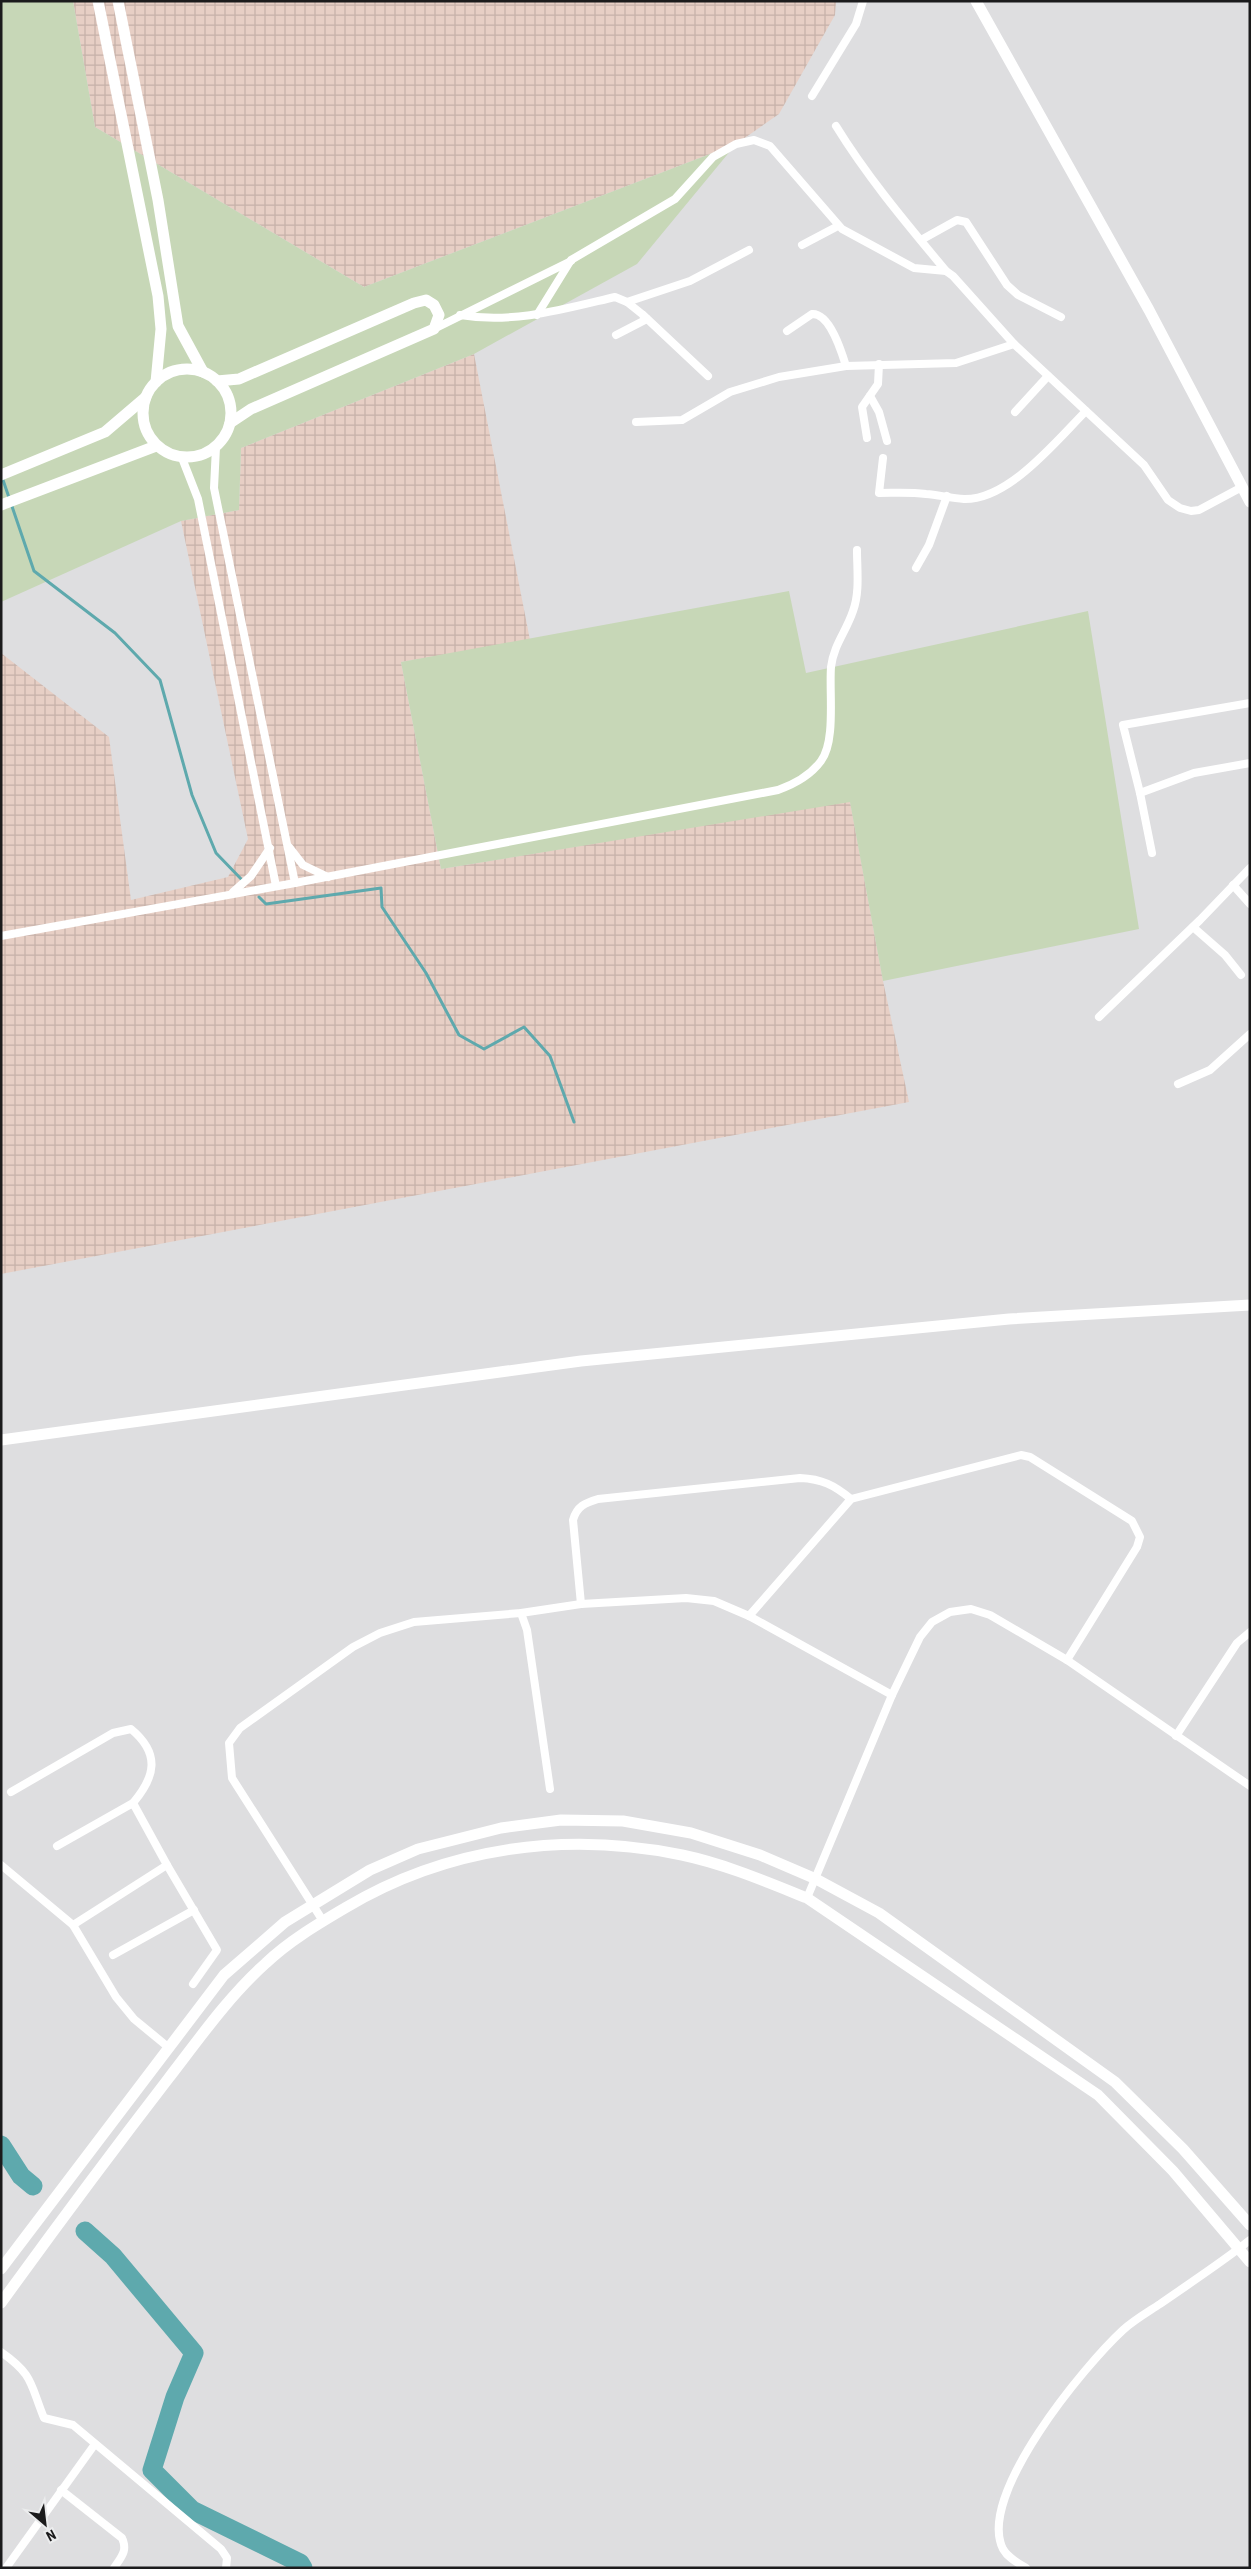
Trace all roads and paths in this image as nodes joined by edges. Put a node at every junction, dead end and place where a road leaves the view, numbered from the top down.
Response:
1 (98, 1) edge
2 (118, 1) edge
3 (863, 1) edge
4 (976, 1) edge
5 (812, 96) dead end
6 (836, 126) dead end
7 (838, 226) junction
8 (921, 240) junction
9 (802, 245) dead end
10 (749, 250) dead end
11 (571, 260) junction
12 (946, 271) junction
13 (627, 302) junction
14 (460, 315) junction
15 (537, 315) junction
16 (1061, 317) dead end
17 (647, 319) junction
18 (434, 329) junction
19 (787, 331) dead end
20 (616, 336) dead end
21 (1014, 344) junction
22 (879, 364) junction
23 (846, 366) junction
24 (203, 372) junction
25 (708, 376) dead end
26 (1048, 376) junction
27 (217, 381) junction
28 (156, 382) junction
29 (870, 396) junction
30 (146, 397) junction
31 (1015, 412) dead end
32 (1086, 412) junction
33 (636, 422) dead end
34 (230, 424) junction
35 (868, 438) dead end
36 (886, 441) dead end
37 (156, 446) junction
38 (216, 447) junction
39 (182, 458) junction
40 (883, 458) dead end
41 (1, 475) edge
42 (1242, 487) junction
43 (947, 496) junction
44 (1250, 502) edge
45 (1, 505) edge
46 (857, 550) dead end
47 (916, 568) dead end
48 (1250, 703) edge
49 (1250, 763) edge
50 (1140, 793) junction
51 (287, 844) junction
52 (270, 848) junction
53 (1152, 853) dead end
54 (1250, 868) edge
55 (328, 877) junction
56 (295, 883) junction
57 (1233, 885) junction
58 (276, 886) junction
59 (230, 894) junction
60 (1250, 904) edge
61 (1193, 927) junction
62 (1, 936) edge
63 (1241, 975) dead end
64 (1099, 1017) dead end
65 (1250, 1034) edge
66 (1178, 1084) dead end
67 (1250, 1305) edge
68 (1, 1440) edge
69 (851, 1499) junction
70 (582, 1604) junction
71 (521, 1613) junction
72 (749, 1616) junction
73 (1250, 1632) edge
74 (1067, 1660) junction
75 (892, 1695) junction
76 (1176, 1736) junction
77 (1250, 1786) edge
78 (550, 1789) dead end
79 (12, 1792) dead end
80 (133, 1804) junction
81 (57, 1846) dead end
82 (1, 1865) edge
83 (167, 1865) junction
84 (816, 1879) junction
85 (807, 1898) junction
86 (312, 1904) junction
87 (194, 1910) junction
88 (323, 1921) junction
89 (73, 1925) junction
90 (113, 1954) dead end
91 (193, 1984) dead end
92 (168, 2047) junction
93 (1250, 2225) edge
94 (1250, 2240) edge
95 (1239, 2248) junction
96 (1250, 2262) edge
97 (1, 2269) edge
98 (1, 2303) edge
99 (1, 2352) edge
100 (95, 2444) junction
101 (61, 2490) junction
102 (6, 2568) edge
103 (114, 2568) edge
104 (226, 2568) edge
105 (1026, 2568) edge

1 - 28 street
2 - 24 street
3 - 5 street
4 - 42 street
6 - 8 street
7 - 9 street
7 - 11 street
7 - 12 street
8 - 12 street
8 - 16 street
10 - 13 street
11 - 14 street
11 - 15 street
12 - 21 street
13 - 15 street
13 - 17 street
14 - 15 street
14 - 18 street
17 - 20 street
17 - 25 street
18 - 27 street
18 - 34 street
19 - 23 street
21 - 22 street
21 - 26 street
22 - 23 street
22 - 29 street
23 - 33 street
24 - 27 street
24 - 28 street
26 - 31 street
26 - 32 street
27 - 34 street
28 - 30 street
29 - 35 street
29 - 36 street
30 - 37 street
30 - 41 street
32 - 42 street
32 - 43 street
34 - 38 street
37 - 39 street
37 - 45 street
38 - 39 street
38 - 51 street
39 - 52 street
40 - 43 street
42 - 44 street
43 - 47 street
46 - 55 street
48 - 50 street
49 - 50 street
50 - 53 street
51 - 55 street
51 - 56 street
52 - 58 street
52 - 59 street
54 - 57 street
55 - 56 street
56 - 58 street
57 - 60 street
57 - 61 street
58 - 59 street
59 - 62 street
61 - 63 street
61 - 64 street
65 - 66 street
67 - 68 street
69 - 70 street
69 - 72 street
69 - 74 street
70 - 71 street
70 - 72 street
71 - 78 street
71 - 86 street
72 - 75 street
73 - 76 street
74 - 75 street
74 - 76 street
75 - 84 street
76 - 77 street
79 - 80 street
80 - 81 street
80 - 83 street
82 - 89 street
83 - 87 street
83 - 89 street
84 - 85 street
84 - 86 street
84 - 93 street
85 - 88 street
85 - 95 street
86 - 88 street
86 - 92 street
87 - 90 street
87 - 91 street
88 - 98 street
89 - 92 street
92 - 97 street
94 - 95 street
95 - 96 street
95 - 105 street
99 - 100 street
100 - 101 street
100 - 104 street
101 - 102 street
101 - 103 street

